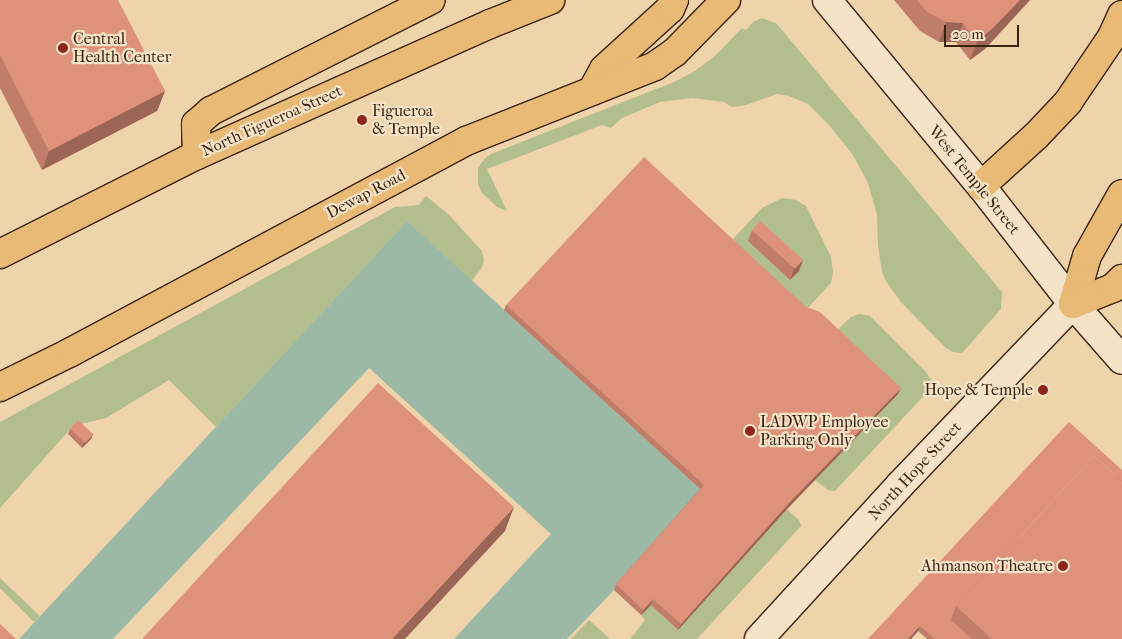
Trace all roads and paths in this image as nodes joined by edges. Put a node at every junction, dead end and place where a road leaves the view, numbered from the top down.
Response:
1 (431, 0) edge
2 (550, 0) edge
3 (674, 0) edge
4 (726, 0) edge
5 (826, 0) edge
6 (1122, 15) edge
7 (592, 91) junction
8 (197, 155) junction
9 (981, 186) junction
10 (1122, 194) edge
11 (0, 254) edge
12 (1122, 278) edge
13 (1074, 304) junction
14 (1122, 360) edge
15 (0, 387) edge
16 (759, 639) edge

1 - 8 main road
2 - 8 main road, North Figueroa Street
3 - 7 main road
4 - 7 main road, Dewap Road
5 - 9 main road, West Temple Street
6 - 9 main road
7 - 15 main road, Dewap Road
8 - 11 main road, North Figueroa Street
9 - 13 main road, West Temple Street
10 - 13 main road
12 - 13 main road
13 - 14 main road, West Temple Street
13 - 16 main road, North Hope Street

